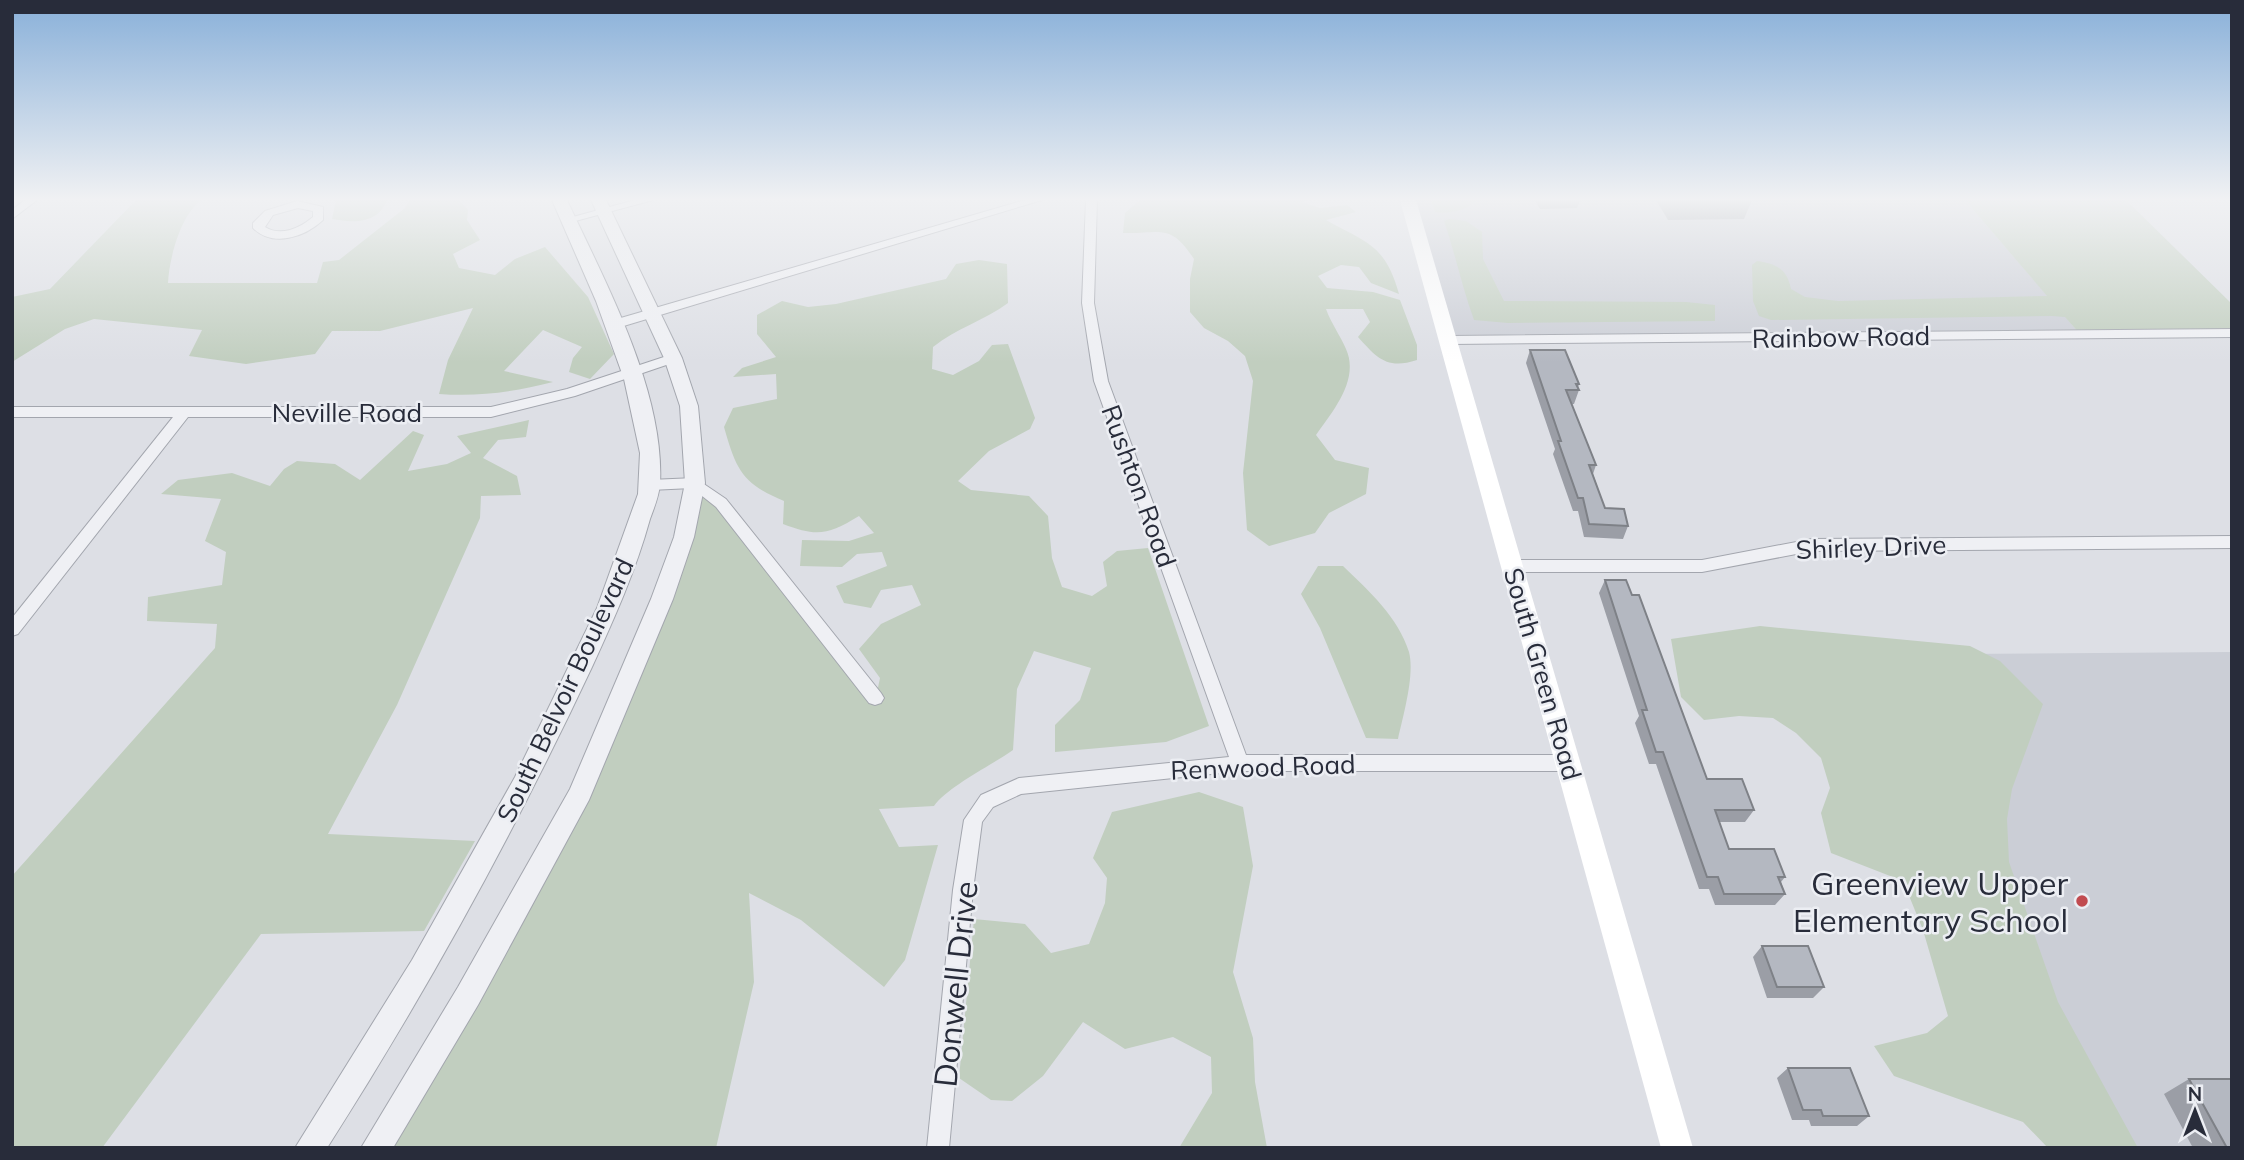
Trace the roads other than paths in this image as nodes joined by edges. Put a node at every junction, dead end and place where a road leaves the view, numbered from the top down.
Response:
1 (582, 254) edge
2 (624, 254) edge
3 (853, 254) edge
4 (1089, 254) edge
5 (1424, 254) edge
6 (651, 314) junction
7 (612, 325) junction
8 (2232, 333) edge
9 (1450, 340) junction
10 (673, 358) junction
11 (631, 373) junction
12 (12, 412) edge
13 (184, 412) junction
14 (695, 484) junction
15 (650, 485) junction
16 (2232, 542) edge
17 (1512, 566) junction
18 (12, 630) edge
19 (876, 698) dead end
20 (1240, 763) junction
21 (1568, 763) junction
22 (973, 820) joint
23 (310, 1148) edge
24 (376, 1148) edge
25 (938, 1148) edge
26 (1677, 1148) edge

1 - 7 street, South Belvoir Boulevard
2 - 6 street, South Belvoir Boulevard
3 - 6 street
4 - 20 street, Rushton Road
5 - 9 main road, South Green Road
6 - 7 street
6 - 10 street, South Belvoir Boulevard
7 - 11 street, South Belvoir Boulevard
8 - 9 street, Rainbow Road
9 - 17 main road, South Green Road
10 - 11 street, Neville Road
10 - 14 street, South Belvoir Boulevard
11 - 13 street, Neville Road
11 - 15 street, South Belvoir Boulevard
12 - 13 street, Neville Road
13 - 18 street
14 - 15 street
14 - 19 street
14 - 24 street, South Belvoir Boulevard
15 - 23 street, South Belvoir Boulevard
16 - 17 street, Shirley Drive
17 - 21 main road, South Green Road
20 - 21 street, Renwood Road
20 - 22 street, Renwood Road
21 - 26 main road, South Green Road
22 - 25 street, Donwell Drive

